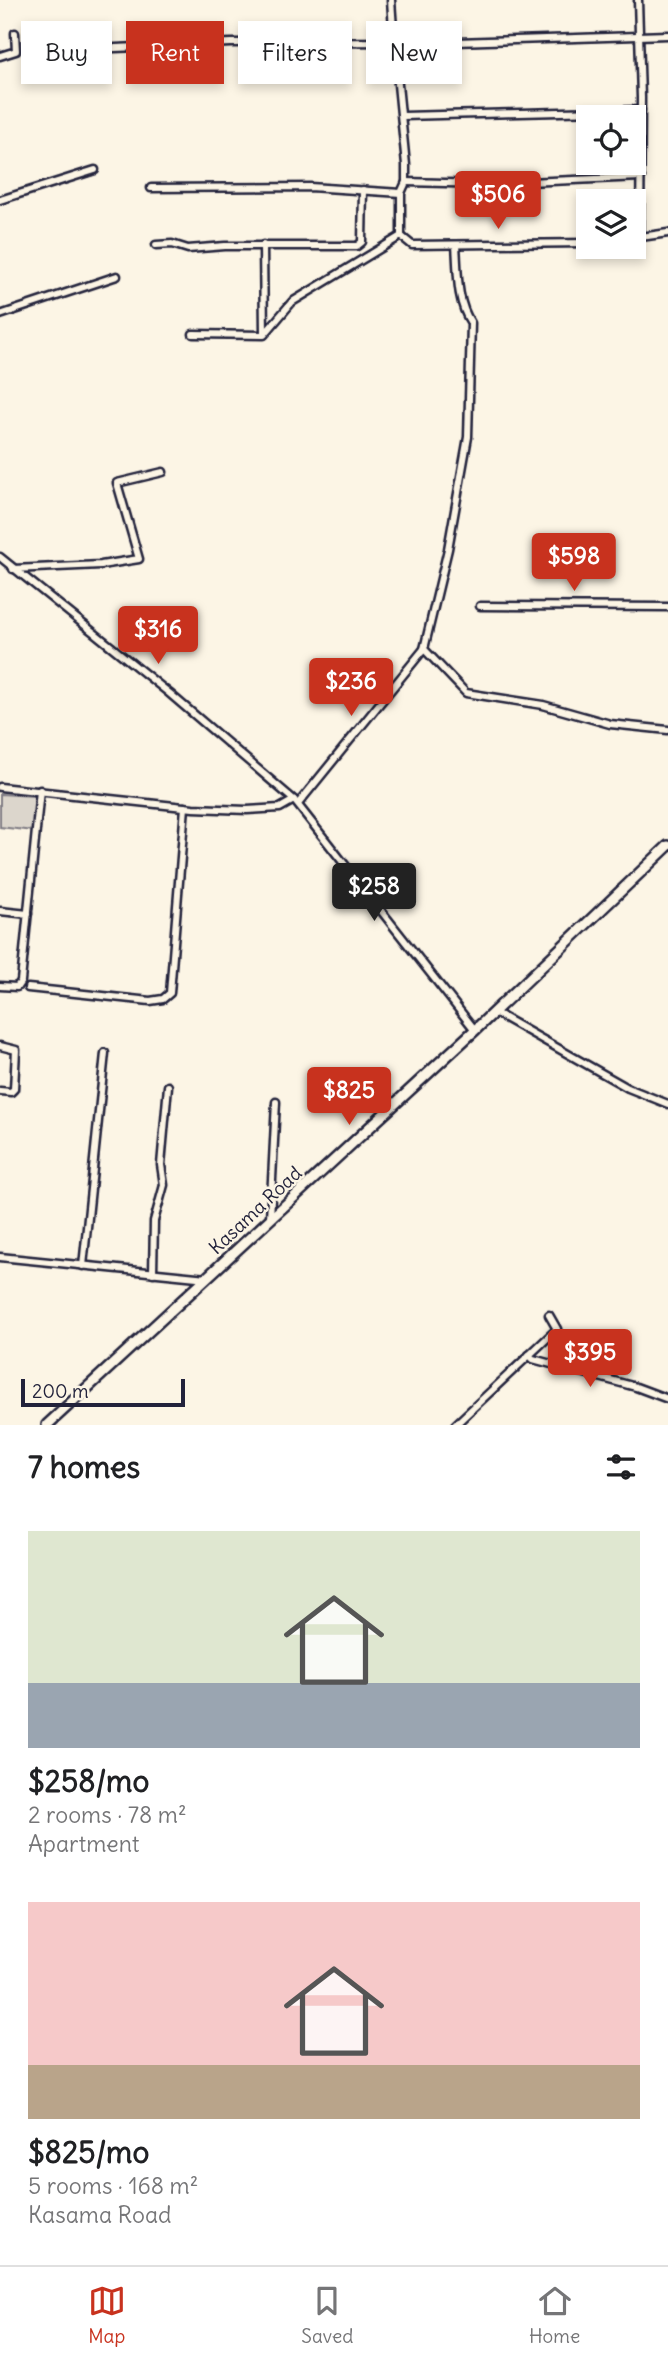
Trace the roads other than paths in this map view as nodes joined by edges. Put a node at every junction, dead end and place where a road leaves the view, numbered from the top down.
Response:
1 (391, 0) edge
2 (638, 0) edge
3 (392, 21) edge
4 (15, 33) dead end
5 (668, 35) edge
6 (639, 36) junction
7 (462, 41) edge
8 (366, 43) edge
9 (112, 48) edge
10 (0, 56) edge
11 (399, 84) edge
12 (641, 105) edge
13 (576, 112) edge
14 (403, 116) junction
15 (95, 170) dead end
16 (641, 177) joint
17 (406, 182) junction
18 (151, 188) dead end
19 (640, 189) edge
20 (363, 190) junction
21 (401, 193) junction
22 (0, 200) edge
23 (668, 233) edge
24 (646, 235) edge
25 (401, 236) junction
26 (576, 243) edge
27 (156, 245) dead end
28 (263, 245) junction
29 (456, 245) junction
30 (117, 276) dead end
31 (0, 315) edge
32 (193, 334) dead end
33 (264, 335) junction
34 (163, 472) dead end
35 (0, 556) edge
36 (13, 569) junction
37 (480, 606) dead end
38 (668, 607) edge
39 (424, 649) junction
40 (668, 730) edge
41 (0, 787) edge
42 (40, 790) junction
43 (296, 802) junction
44 (185, 807) junction
45 (668, 846) edge
46 (0, 911) edge
47 (28, 914) junction
48 (0, 986) edge
49 (28, 988) dead end
50 (494, 1012) junction
51 (475, 1030) junction
52 (0, 1046) edge
53 (105, 1054) dead end
54 (167, 1086) dead end
55 (0, 1091) edge
56 (276, 1102) dead end
57 (668, 1104) edge
58 (270, 1220) junction
59 (0, 1257) edge
60 (83, 1266) junction
61 (153, 1273) junction
62 (207, 1278) junction
63 (549, 1315) dead end
64 (528, 1355) junction
65 (668, 1399) edge
66 (47, 1425) edge
67 (455, 1425) edge

1 - 3 street
2 - 6 street
4 - 10 street
5 - 6 street
6 - 7 street
6 - 12 street
8 - 9 street
11 - 14 street
13 - 14 street
14 - 17 street
15 - 22 street
16 - 17 street
16 - 19 street
17 - 21 street
18 - 20 street
20 - 21 street
20 - 28 street
21 - 25 street
23 - 24 street
25 - 29 street
25 - 33 street
26 - 29 street
27 - 28 street
28 - 33 street
29 - 39 street
30 - 31 street
32 - 33 street
34 - 36 street
35 - 36 street
36 - 43 street
37 - 38 street
39 - 40 street
39 - 43 street
41 - 42 street
42 - 44 street
42 - 47 street
43 - 44 street
43 - 51 street
44 - 49 street
45 - 50 street, Kasama Road
46 - 47 street
47 - 48 street
50 - 51 street, Kasama Road
50 - 57 street
51 - 58 street, Kasama Road
52 - 55 street
53 - 60 street
54 - 61 street
56 - 58 street
58 - 62 street, Kasama Road
59 - 60 street
60 - 61 street
61 - 62 street
62 - 66 street, Kasama Road
63 - 64 street
64 - 65 street
64 - 67 street

